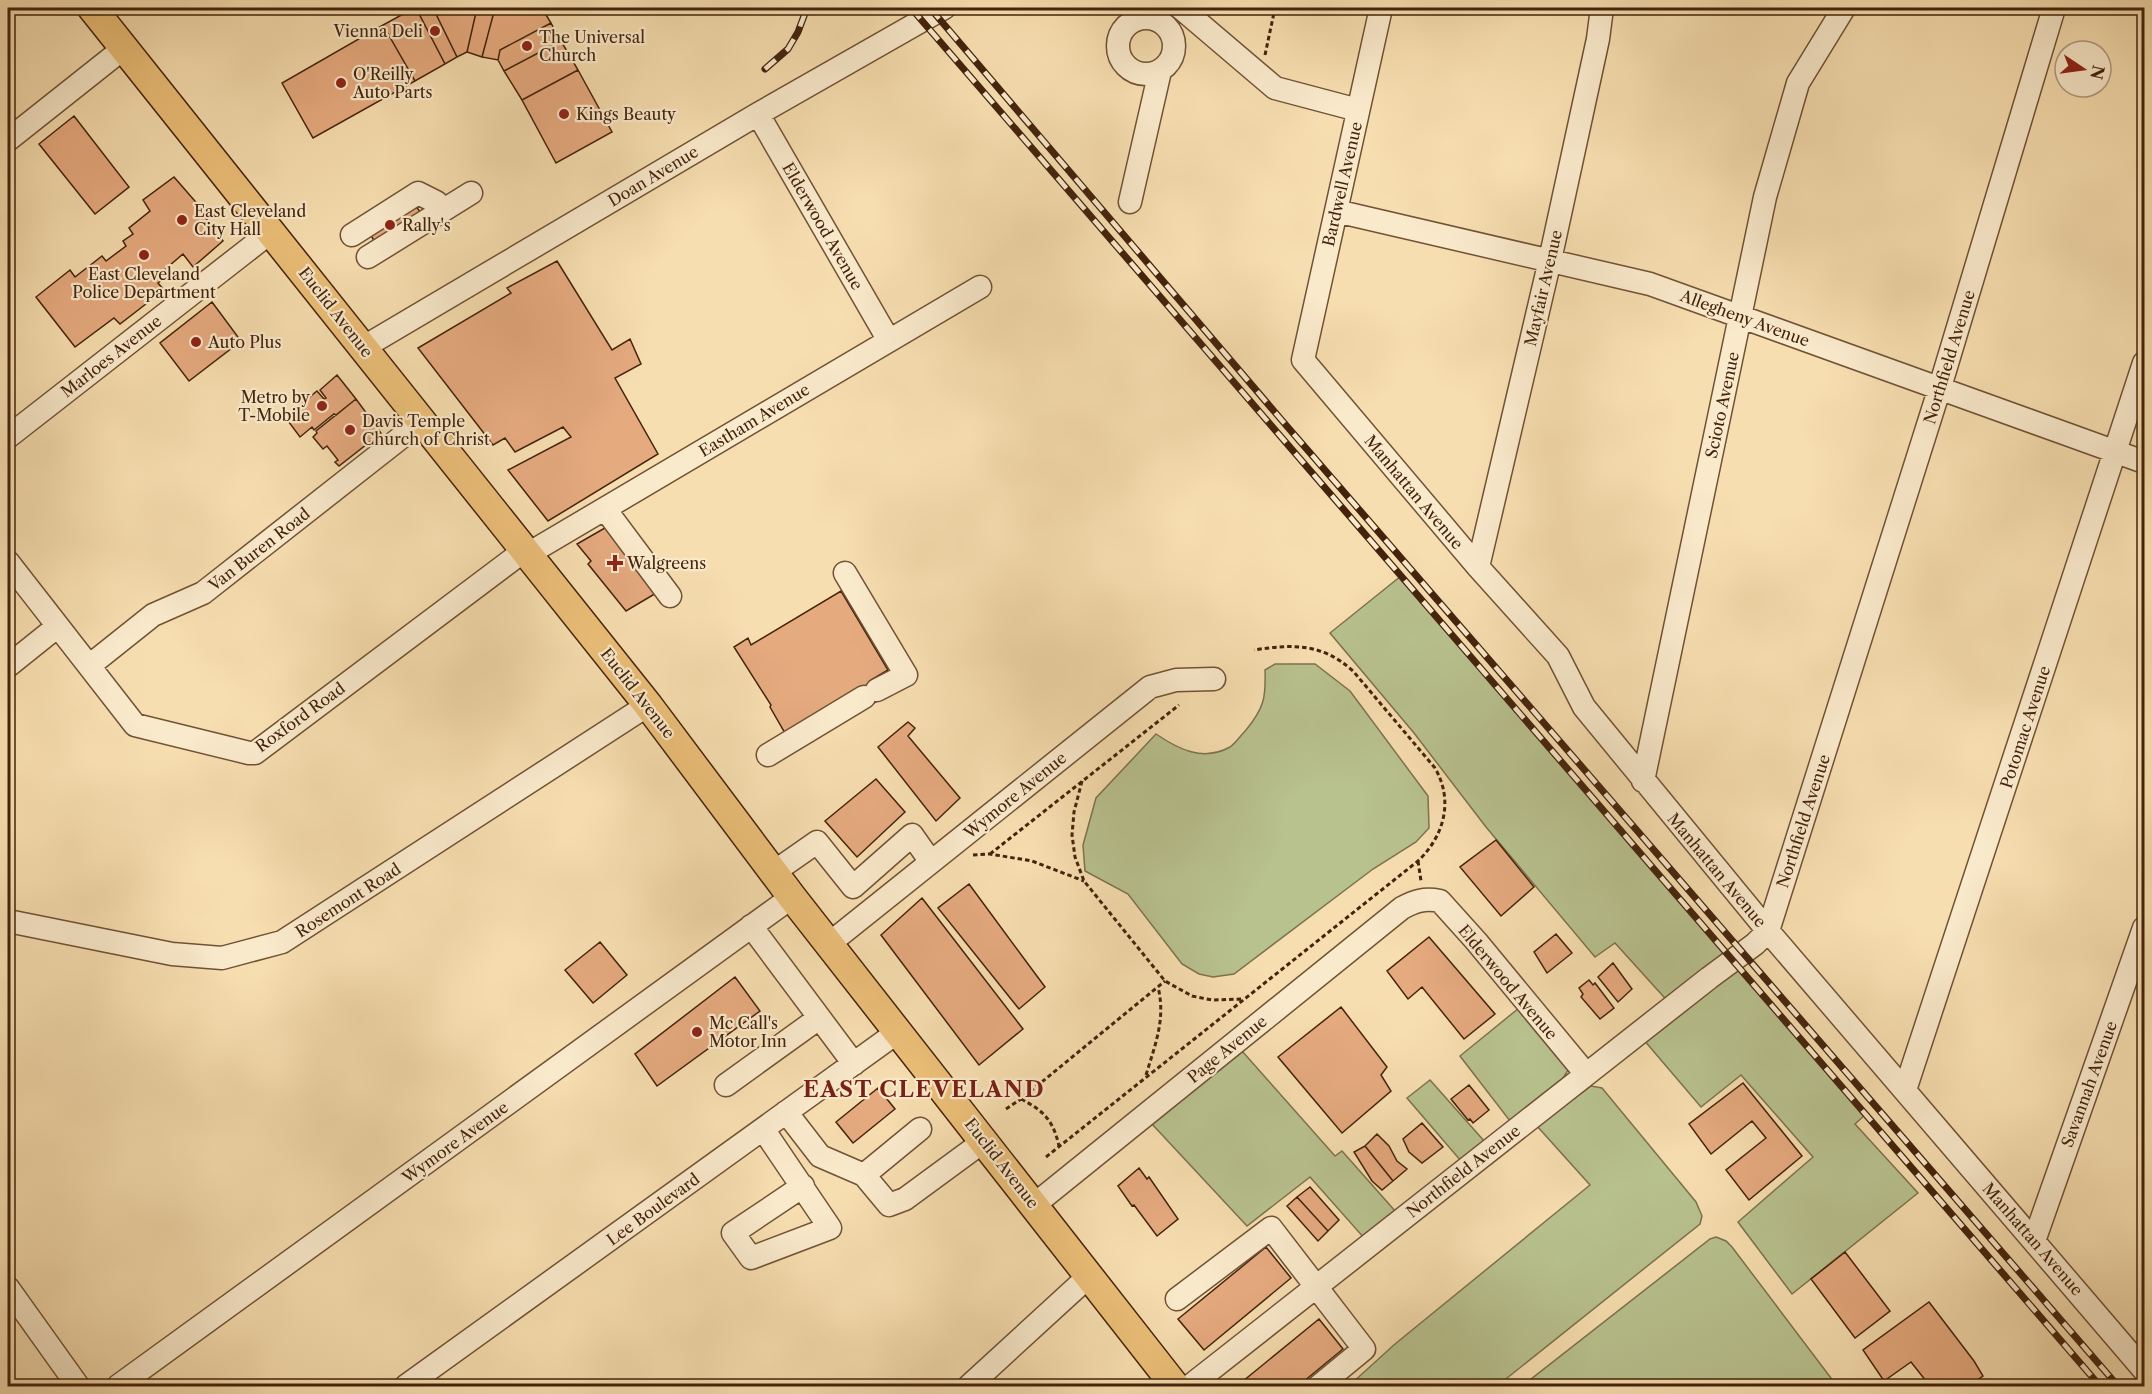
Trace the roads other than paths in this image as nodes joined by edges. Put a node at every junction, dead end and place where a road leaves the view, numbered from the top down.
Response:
1 (92, 8) edge
2 (944, 8) edge
3 (1172, 8) edge
4 (1181, 8) edge
5 (1381, 8) edge
6 (1602, 8) edge
7 (1844, 8) edge
8 (2054, 8) edge
9 (1153, 19) junction
10 (124, 48) junction
11 (1160, 70) junction
12 (1358, 110) junction
13 (758, 114) junction
14 (8, 140) edge
15 (471, 193) dead end
16 (1130, 202) dead end
17 (444, 209) junction
18 (1335, 211) junction
19 (272, 231) junction
20 (352, 235) dead end
21 (368, 256) dead end
22 (1550, 260) junction
23 (980, 287) dead end
24 (1741, 318) junction
25 (888, 339) junction
26 (364, 347) junction
27 (1303, 360) joint
28 (2145, 363) edge
29 (1940, 387) junction
30 (422, 421) junction
31 (8, 437) edge
32 (2115, 451) junction
33 (2145, 462) edge
34 (605, 508) junction
35 (526, 552) junction
36 (8, 562) edge
37 (1478, 567) junction
38 (845, 573) dead end
39 (670, 596) dead end
40 (58, 627) junction
41 (8, 666) edge
42 (88, 666) junction
43 (1214, 679) dead end
44 (648, 705) junction
45 (768, 755) dead end
46 (1643, 781) junction
47 (931, 862) junction
48 (774, 872) junction
49 (1423, 891) joint
50 (792, 897) junction
51 (8, 921) edge
52 (751, 926) junction
53 (2145, 928) edge
54 (1768, 931) junction
55 (830, 943) junction
56 (819, 1018) junction
57 (899, 1031) junction
58 (854, 1064) junction
59 (1586, 1074) junction
60 (726, 1084) dead end
61 (1905, 1090) junction
62 (786, 1112) junction
63 (920, 1128) dead end
64 (763, 1129) junction
65 (984, 1141) junction
66 (864, 1175) junction
67 (802, 1186) dead end
68 (1034, 1205) junction
69 (2034, 1241) junction
70 (1089, 1276) junction
71 (1316, 1287) junction
72 (8, 1288) edge
73 (1177, 1299) dead end
74 (2145, 1370) edge
75 (78, 1386) edge
76 (118, 1386) edge
77 (406, 1386) edge
78 (969, 1386) edge
79 (1175, 1386) edge
80 (1190, 1386) edge
81 (1319, 1386) edge

1 - 10 main road, Euclid Avenue
2 - 13 street, Doan Avenue
3 - 9 street
4 - 12 street
5 - 12 street, Bardwell Avenue
6 - 22 street, Mayfair Avenue
7 - 24 street, Scioto Avenue
8 - 29 street, Northfield Avenue
9 - 11 street
9 - 11 street
10 - 14 street
10 - 19 main road, Euclid Avenue
11 - 16 street
12 - 18 street, Bardwell Avenue
13 - 25 street, Elderwood Avenue
13 - 26 street, Doan Avenue
15 - 17 street
17 - 20 street
17 - 21 street
18 - 22 street, Allegheny Avenue
18 - 27 street, Bardwell Avenue
19 - 26 main road, Euclid Avenue
19 - 31 street, Marloes Avenue
22 - 24 street, Allegheny Avenue
22 - 37 street, Mayfair Avenue
23 - 25 street, Eastham Avenue
24 - 29 street, Allegheny Avenue
24 - 46 street, Scioto Avenue
25 - 34 street, Eastham Avenue
26 - 30 main road, Euclid Avenue
27 - 37 street, Manhattan Avenue
28 - 32 street, Potomac Avenue
29 - 32 street, Allegheny Avenue
29 - 54 street, Northfield Avenue
30 - 35 main road, Euclid Avenue
30 - 42 street, Van Buren Road
32 - 33 street, Allegheny Avenue
32 - 61 street, Potomac Avenue
34 - 35 street, Eastham Avenue
34 - 39 street
35 - 42 street, Roxford Road
35 - 44 main road, Euclid Avenue
36 - 40 street, Roxford Road
37 - 46 street, Manhattan Avenue
38 - 45 street
40 - 41 street
40 - 42 street, Roxford Road
43 - 47 street, Wymore Avenue
44 - 48 main road, Euclid Avenue
44 - 51 street, Rosemont Road
46 - 54 street, Manhattan Avenue
47 - 48 street
47 - 55 street, Wymore Avenue
48 - 50 main road, Euclid Avenue
49 - 59 street, Elderwood Avenue
49 - 68 street, Page Avenue
50 - 52 street, Wymore Avenue
50 - 55 main road, Euclid Avenue
52 - 56 street
52 - 76 street, Wymore Avenue
53 - 69 street, Savannah Avenue
54 - 59 street, Northfield Avenue
54 - 61 street, Manhattan Avenue
55 - 57 main road, Euclid Avenue
56 - 58 street
56 - 60 street
57 - 58 street, Lee Boulevard
57 - 65 main road, Euclid Avenue
58 - 62 street, Lee Boulevard
59 - 71 street, Northfield Avenue
61 - 69 street, Manhattan Avenue
62 - 64 street, Lee Boulevard
62 - 66 street
63 - 66 street
64 - 67 street
64 - 77 street, Lee Boulevard
65 - 66 street
65 - 68 main road, Euclid Avenue
68 - 70 main road, Euclid Avenue
69 - 74 street, Manhattan Avenue
70 - 78 street
70 - 79 main road, Euclid Avenue
71 - 73 street
71 - 80 street, Northfield Avenue
71 - 81 street
72 - 75 street

